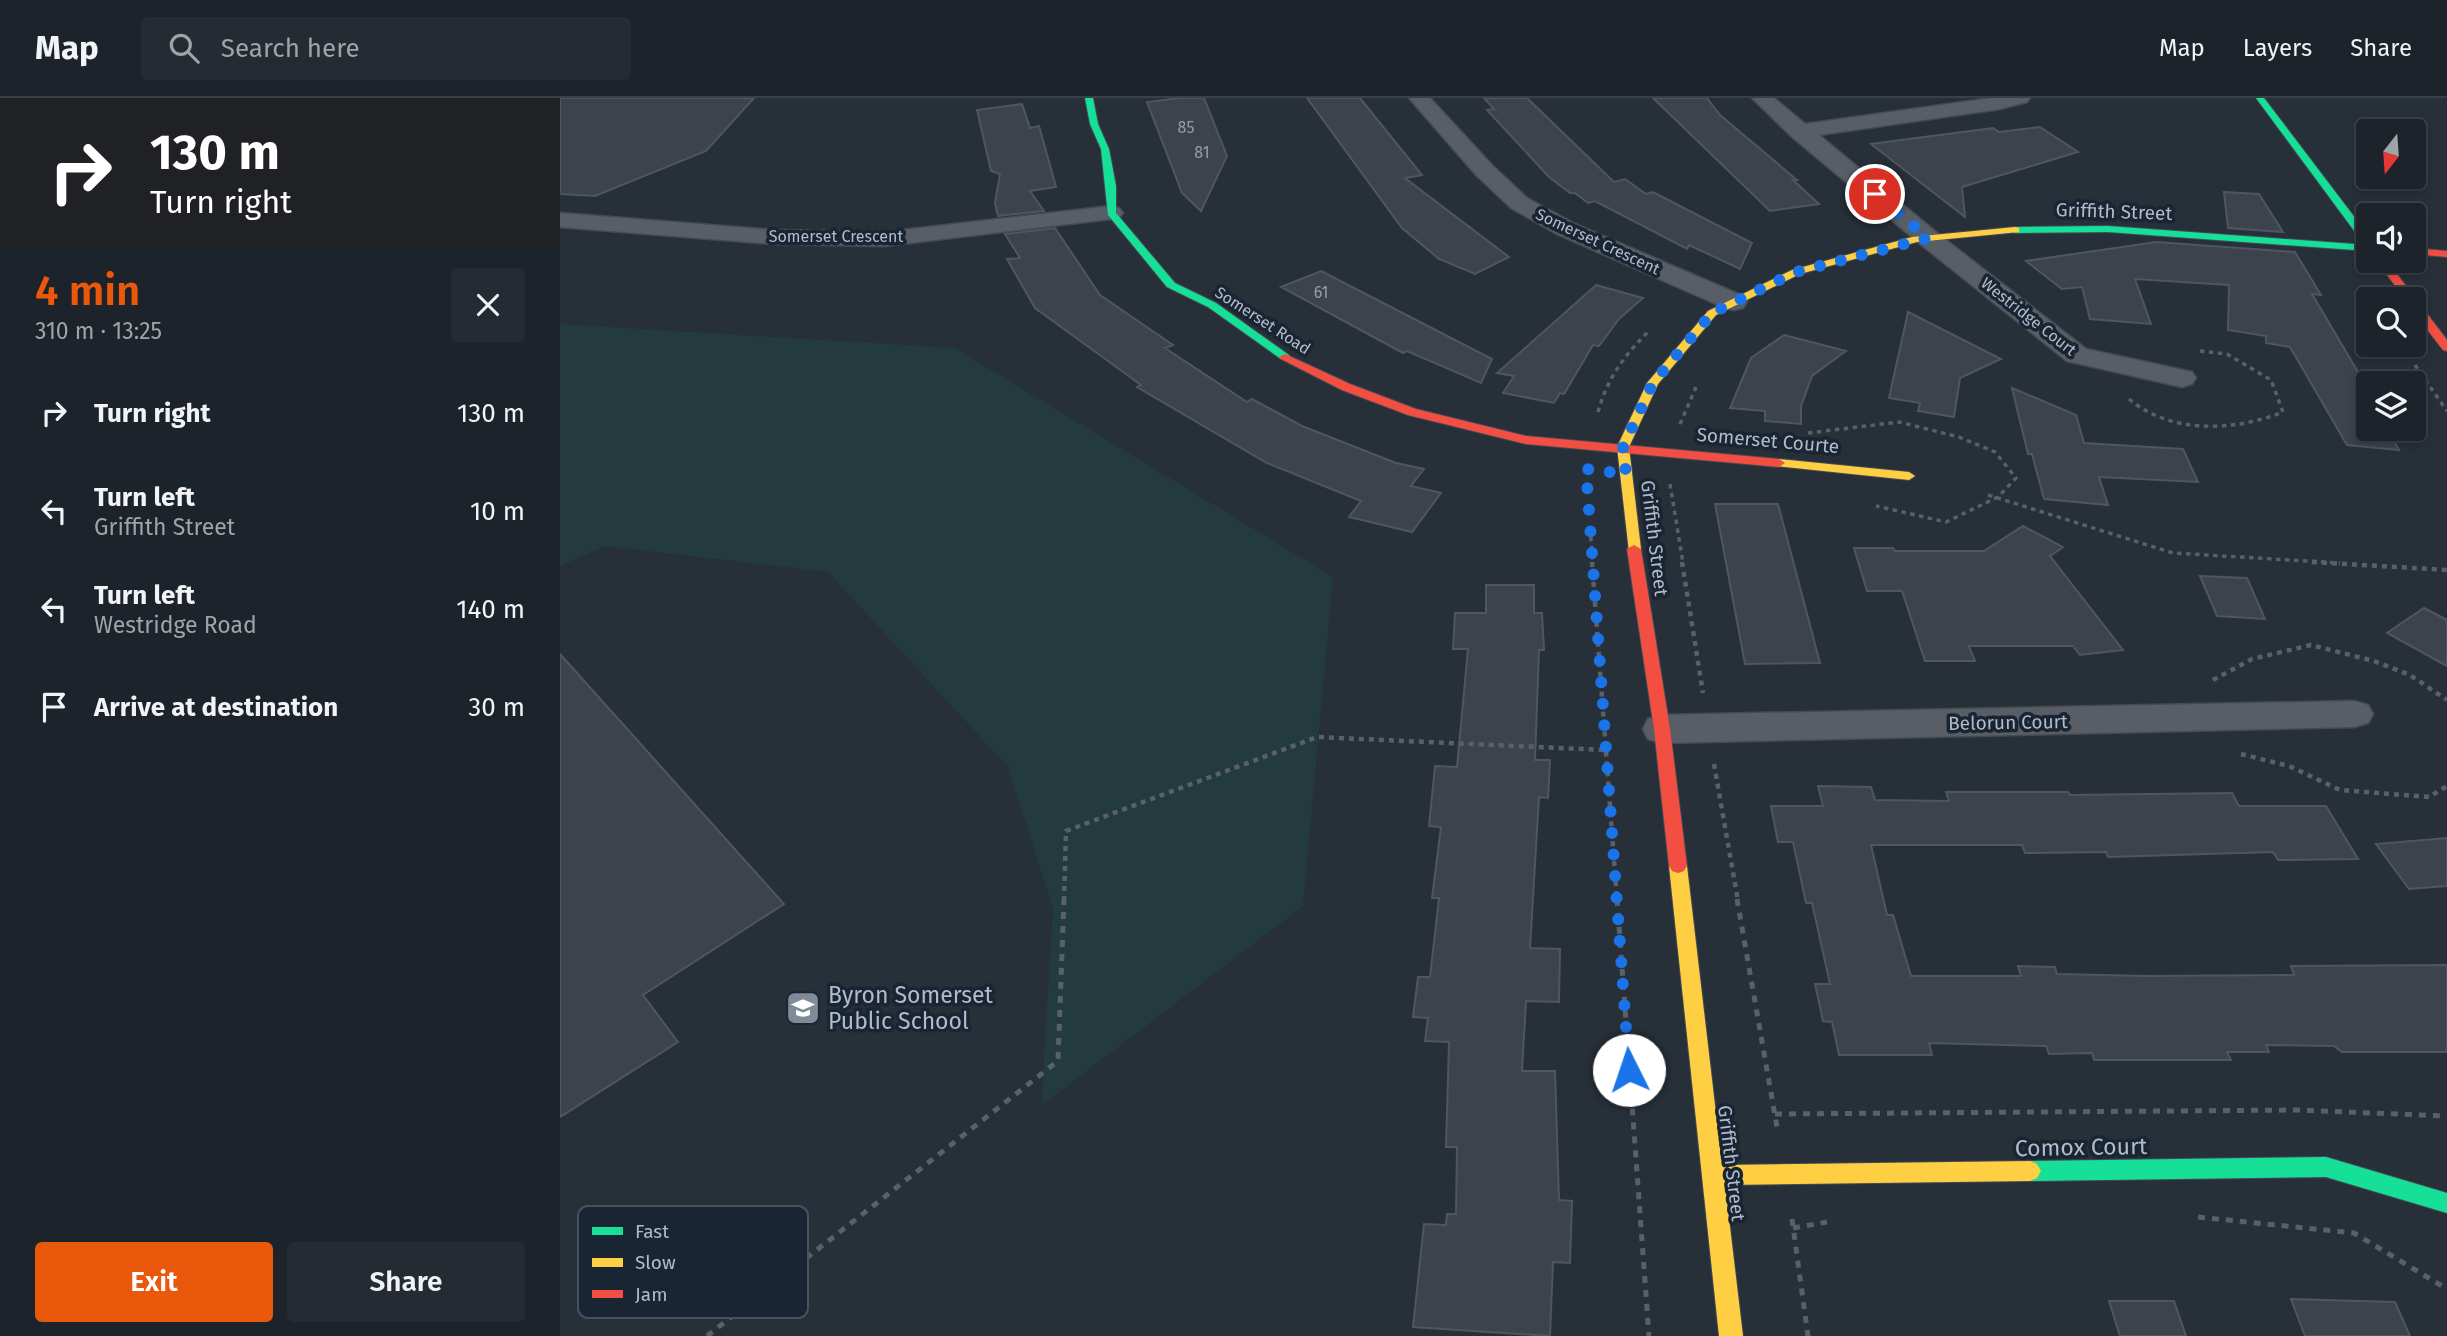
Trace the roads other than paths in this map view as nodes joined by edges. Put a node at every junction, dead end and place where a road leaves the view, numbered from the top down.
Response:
1 (1090, 98) edge
2 (1419, 98) edge
3 (1762, 98) edge
4 (2020, 98) edge
5 (2260, 98) edge
6 (1799, 131) junction
7 (1111, 213) junction
8 (560, 220) edge
9 (2356, 226) edge
10 (1928, 238) junction
11 (2356, 247) edge
12 (2426, 252) edge
13 (2447, 254) edge
14 (1734, 302) junction
15 (2426, 320) edge
16 (2447, 348) edge
17 (2182, 378) dead end
18 (1623, 447) junction
19 (1909, 475) dead end
20 (2354, 714) dead end
21 (1662, 729) junction
22 (1711, 1175) junction
23 (2447, 1203) edge
24 (1731, 1336) edge

1 - 7 street
2 - 14 street, Somerset Crescent
3 - 6 street, Westridge Court
4 - 6 street
5 - 9 street
6 - 10 street, Westridge Court
7 - 8 street, Somerset Crescent
7 - 18 street, Somerset Road
10 - 11 street, Griffith Street
10 - 14 street, Griffith Street
10 - 17 street, Westridge Court
12 - 13 street
14 - 18 street, Griffith Street
15 - 16 street
18 - 19 street, Somerset Courte
18 - 21 street, Griffith Street
20 - 21 street, Belorun Court
21 - 22 street, Griffith Street
22 - 23 street, Comox Court
22 - 24 street, Griffith Street

